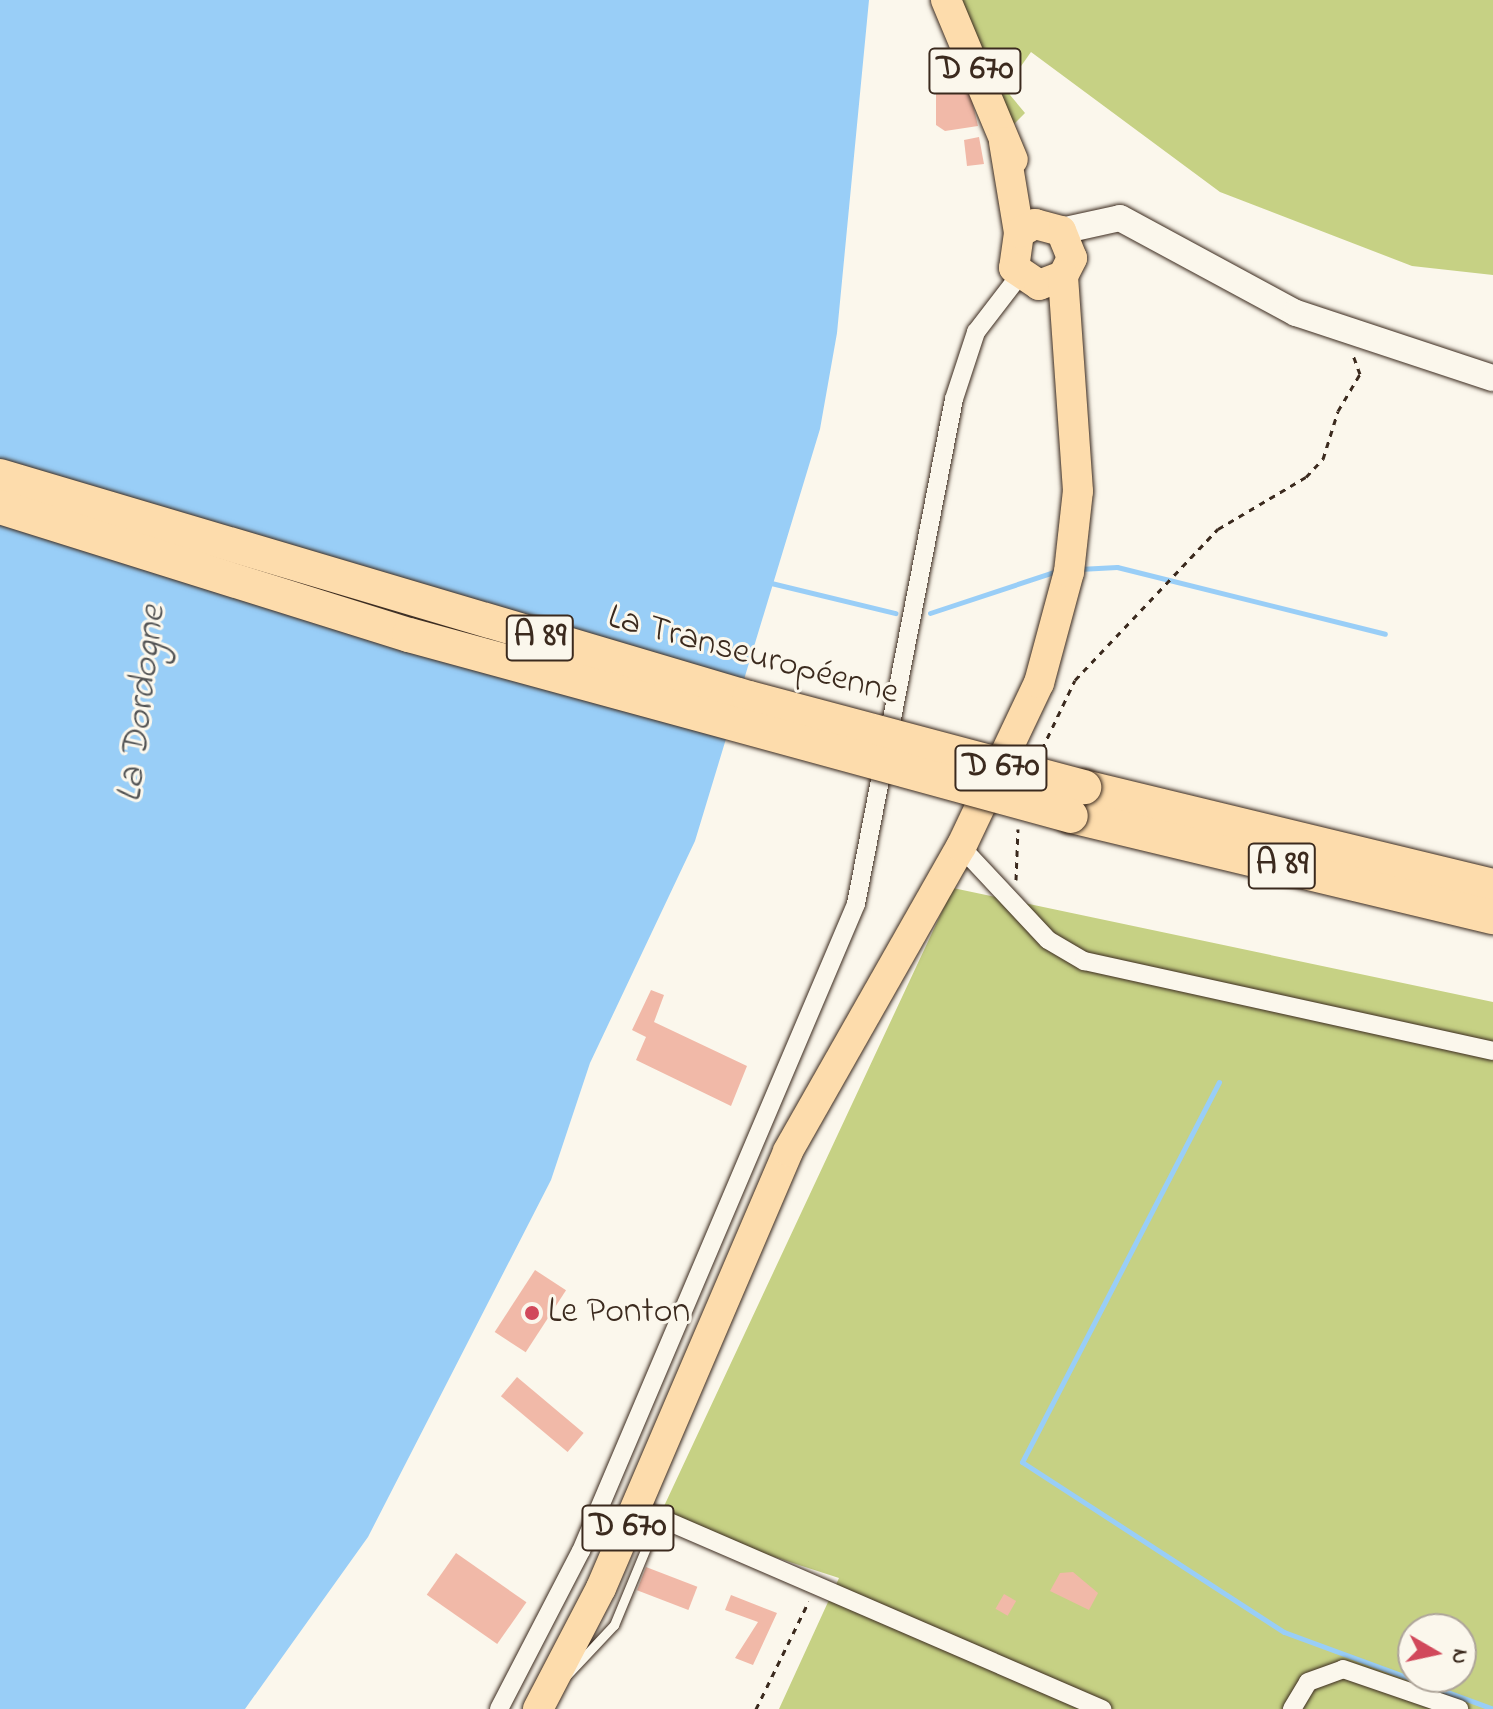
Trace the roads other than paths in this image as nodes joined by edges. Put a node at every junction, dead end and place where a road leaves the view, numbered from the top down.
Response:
1 (946, 0) edge
2 (1052, 244) junction
3 (1025, 280) junction
4 (1069, 362) junction
5 (1493, 378) edge
6 (0, 476) edge
7 (0, 507) edge
8 (1077, 802) junction
9 (961, 847) junction
10 (1493, 886) edge
11 (1493, 917) edge
12 (1493, 1051) edge
13 (647, 1514) junction
14 (499, 1709) edge
15 (538, 1709) edge
16 (1102, 1709) edge
17 (1292, 1709) edge
18 (1459, 1709) edge

1 - 2 main road, D 670
2 - 3 main road
2 - 3 main road
2 - 4 main road, D 670
2 - 5 street
3 - 4 main road, D 670
3 - 14 street
4 - 9 main road, D 670
6 - 8 highway, La Transeuropéenne / A 89, bridge
7 - 8 highway, La Transeuropéenne / A 89, bridge
8 - 10 highway, La Transeuropéenne / A 89
8 - 11 highway, La Transeuropéenne / A 89
9 - 12 street
9 - 13 main road, D 670
13 - 15 main road, D 670
13 - 16 street
17 - 18 street

